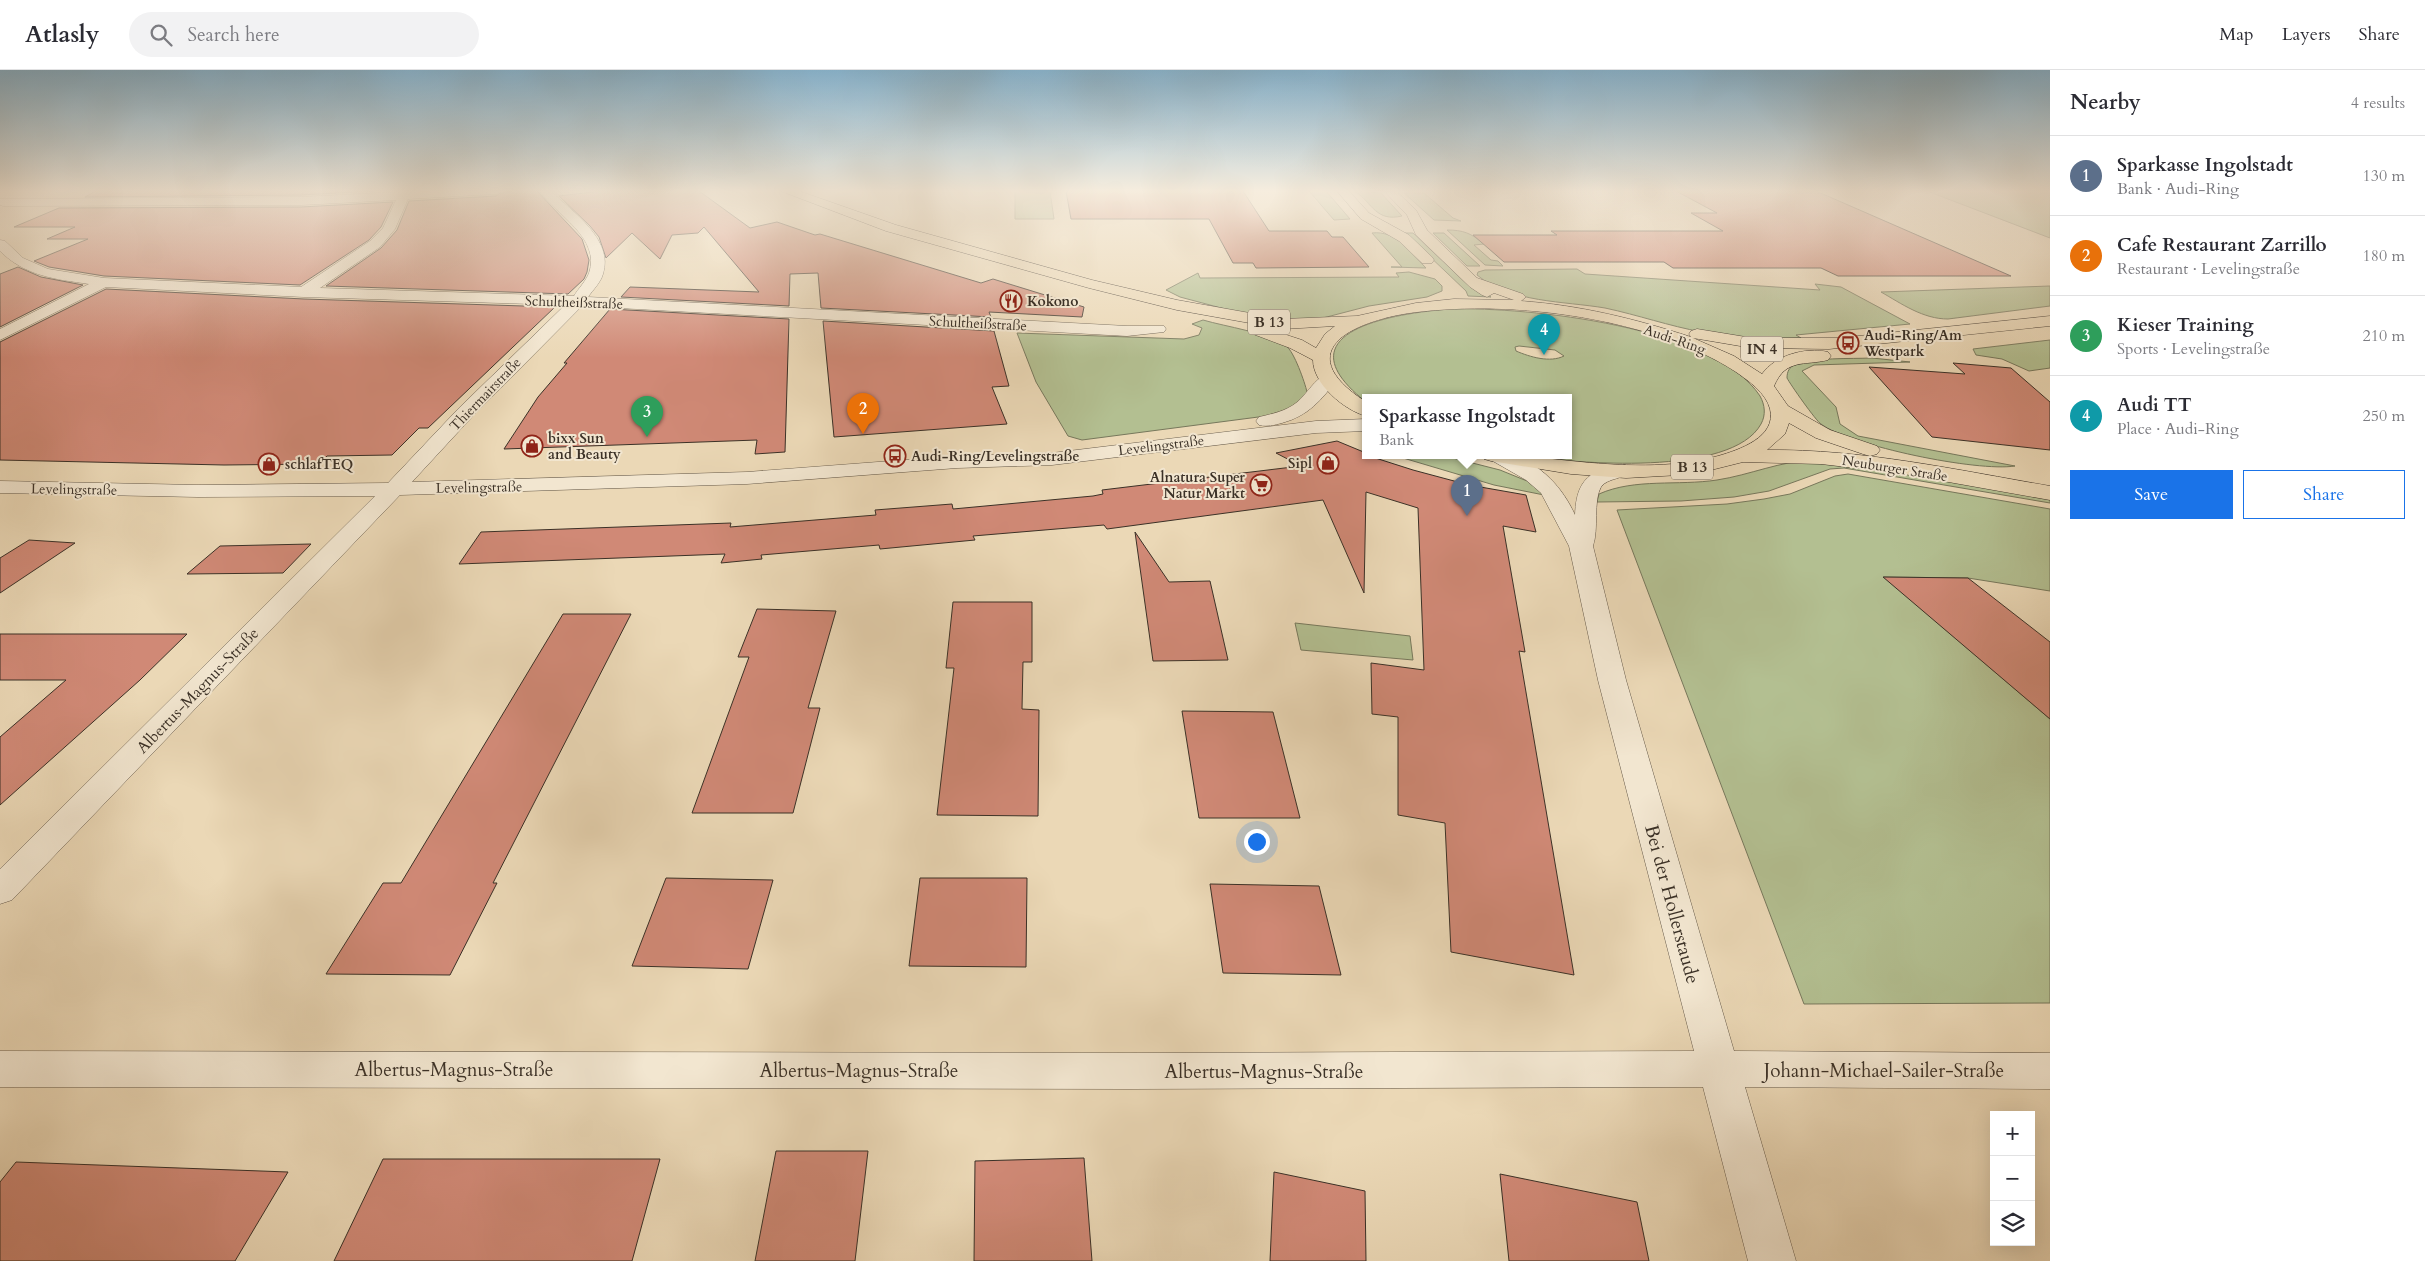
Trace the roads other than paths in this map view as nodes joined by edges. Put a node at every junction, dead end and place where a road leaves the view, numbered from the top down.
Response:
1 (3, 247) edge
2 (371, 247) edge
3 (594, 247) edge
4 (952, 247) edge
5 (1413, 247) edge
6 (1436, 247) edge
7 (1436, 270) dead end
8 (1473, 281) junction
9 (104, 282) junction
10 (1454, 289) dead end
11 (304, 292) junction
12 (578, 301) junction
13 (1177, 305) junction
14 (1427, 306) junction
15 (1551, 310) junction
16 (1362, 319) junction
17 (2050, 321) edge
18 (1158, 329) dead end
19 (2050, 335) edge
20 (0, 336) edge
21 (1677, 338) junction
22 (1848, 343) junction
23 (1320, 357) junction
24 (1328, 379) junction
25 (1765, 386) junction
26 (1362, 407) edge
27 (1780, 410) junction
28 (1362, 425) edge
29 (1738, 456) junction
30 (1501, 459) edge
31 (1514, 459) edge
32 (957, 462) junction
33 (1621, 470) junction
34 (2050, 484) edge
35 (0, 487) edge
36 (394, 489) junction
37 (2050, 493) edge
38 (1581, 546) junction
39 (0, 891) edge
40 (0, 1069) edge
41 (1718, 1069) junction
42 (2050, 1071) edge
43 (1772, 1261) edge

1 - 9 street, Schultheißstraße
2 - 11 street
3 - 12 street, Thiermairstraße
4 - 13 main road, B 13
5 - 7 main road
6 - 8 main road
8 - 15 main road
8 - 22 main road
9 - 11 street, Schultheißstraße
9 - 20 street
10 - 14 main road
11 - 12 street, Schultheißstraße
12 - 18 street, Schultheißstraße
12 - 36 street, Thiermairstraße
13 - 16 main road, B 13
13 - 23 main road, B 13
14 - 15 main road, Audi-Ring / B 13
14 - 16 main road, Audi-Ring / B 13
15 - 21 main road, Audi-Ring / B 13
16 - 23 main road, Audi-Ring / B 13
17 - 22 main road, IN 4
19 - 25 main road, IN 4
21 - 22 main road, IN 4
21 - 25 main road, Audi-Ring / B 13
23 - 24 main road
24 - 26 main road
24 - 32 street, Levelingstraße
25 - 27 main road, Audi-Ring / B 13
27 - 29 main road, B 13
27 - 34 main road, Neuburger Straße
28 - 32 street, Levelingstraße
29 - 33 main road, B 13
29 - 37 main road, Neuburger Straße / B 13
30 - 38 street, Bei der Hollerstaude
31 - 33 main road, B 13
32 - 36 street, Levelingstraße
33 - 38 street, Bei der Hollerstaude
35 - 36 street, Levelingstraße
36 - 39 street, Albertus-Magnus-Straße
38 - 41 street, Bei der Hollerstaude
40 - 41 street, Albertus-Magnus-Straße
41 - 42 street, Johann-Michael-Sailer-Straße
41 - 43 street, Bei der Hollerstaude

